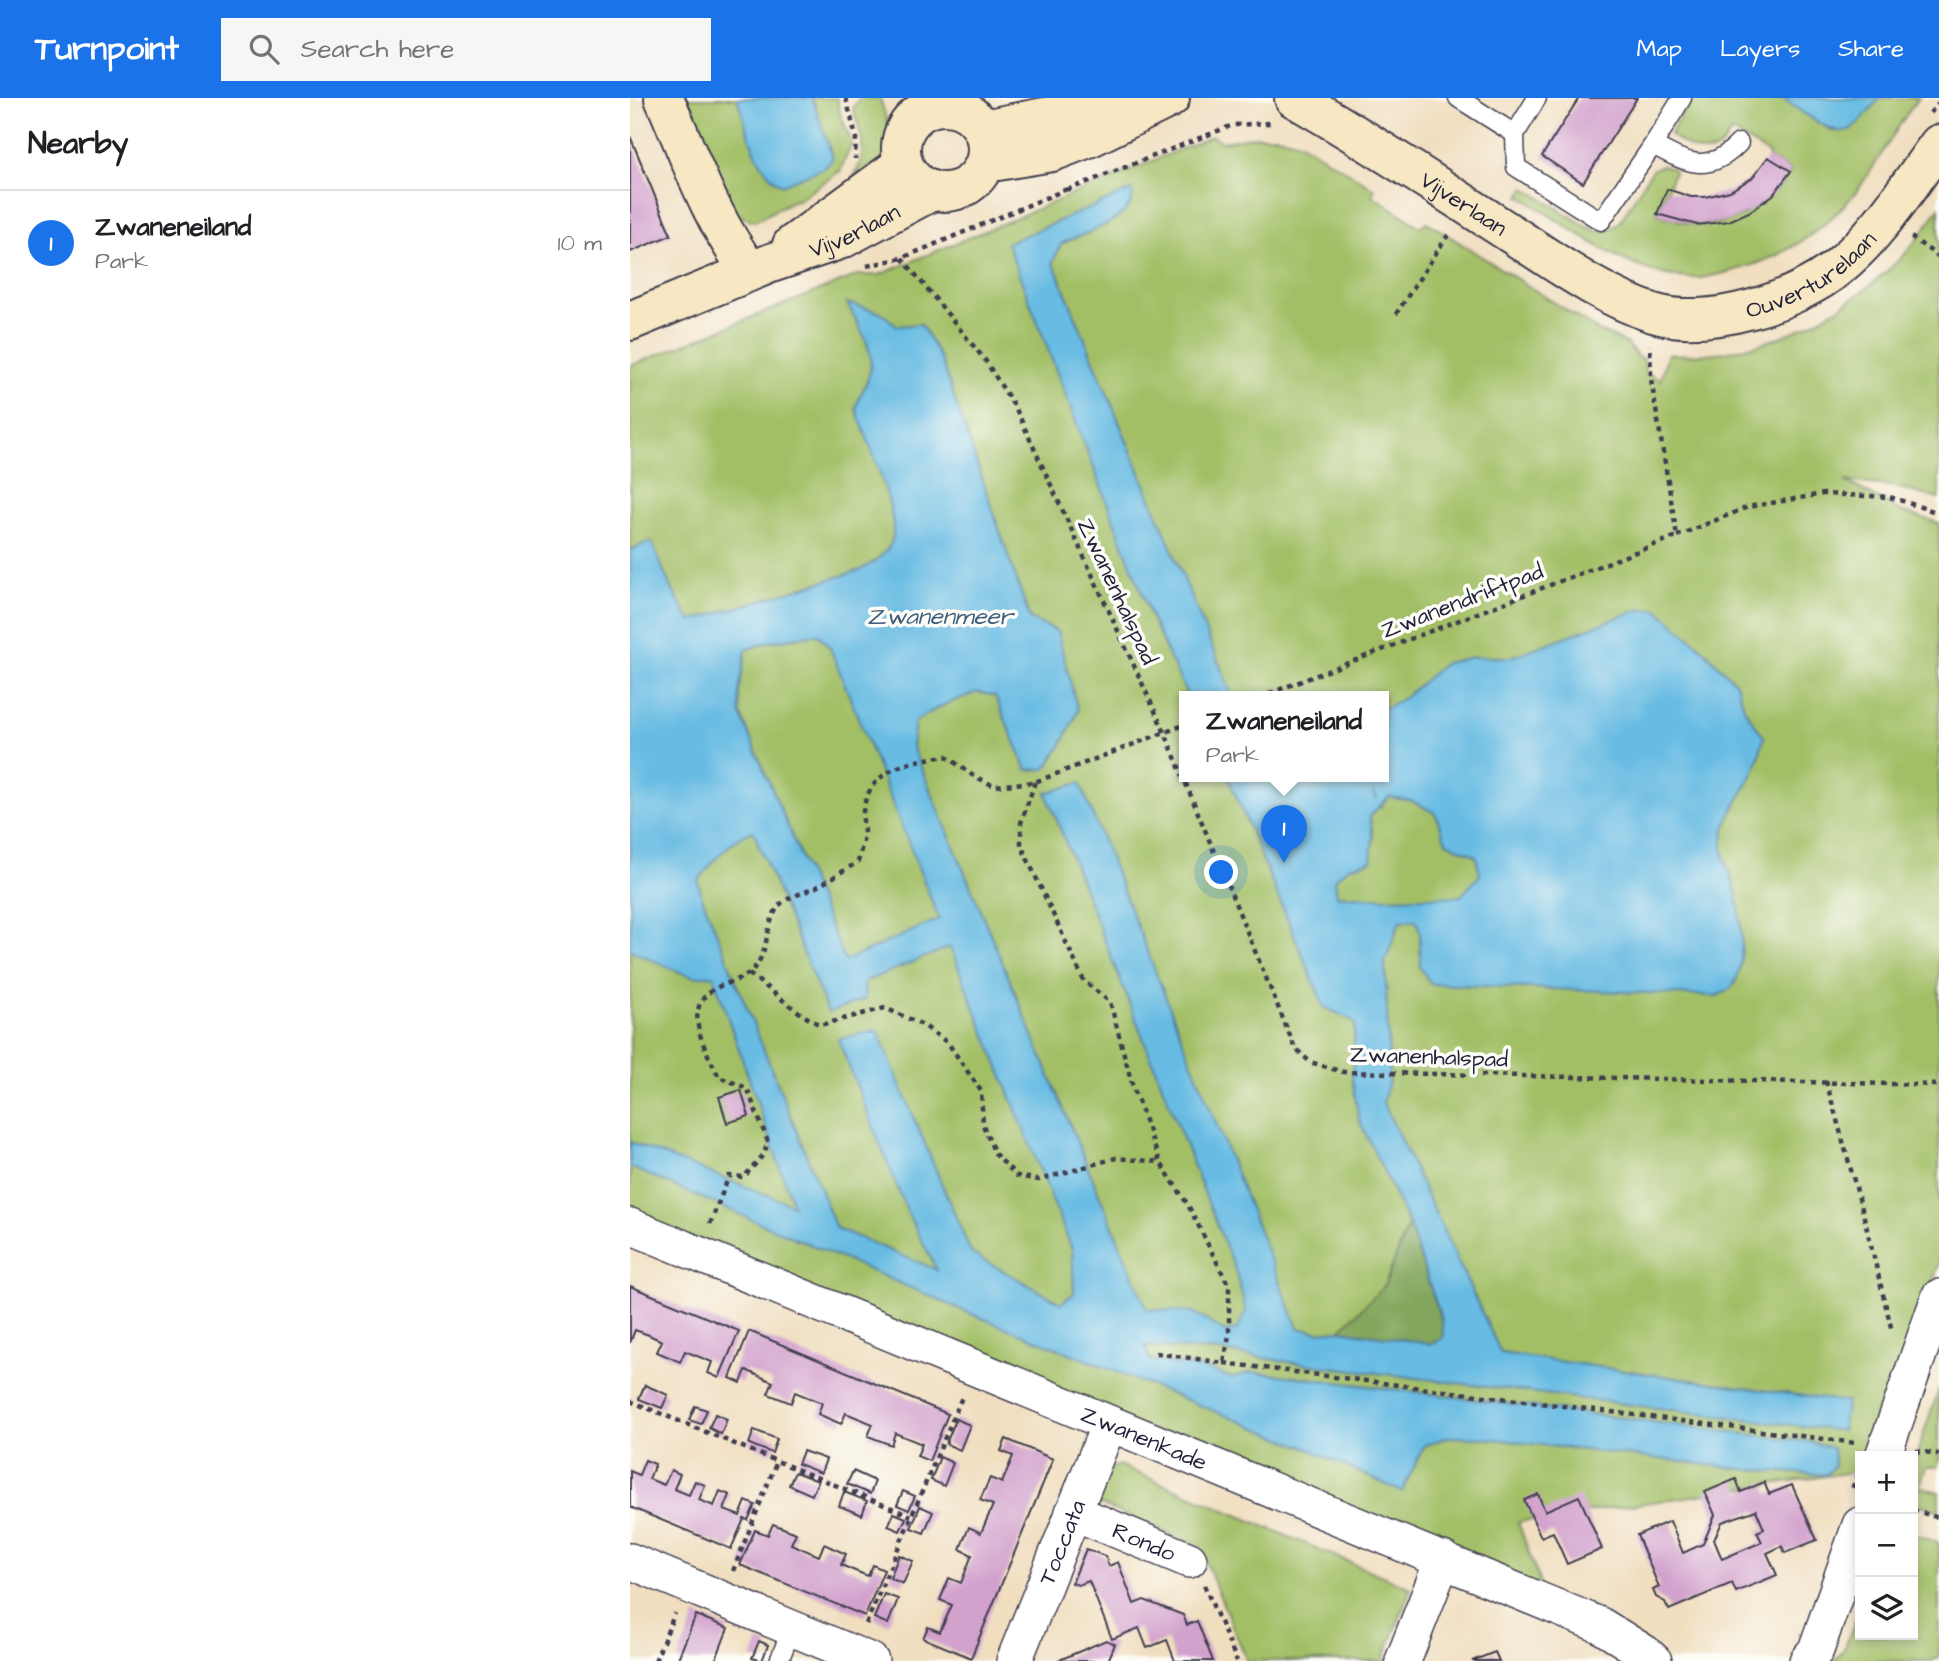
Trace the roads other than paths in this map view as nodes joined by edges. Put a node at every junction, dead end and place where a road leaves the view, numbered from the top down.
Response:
1 (664, 98) edge
2 (1168, 98) edge
3 (1458, 98) edge
4 (1537, 98) edge
5 (1682, 98) edge
6 (928, 105) edge
7 (1288, 111) edge
8 (1931, 132) edge
9 (1515, 134) junction
10 (1739, 143) dead end
11 (1653, 145) junction
12 (985, 146) junction
13 (903, 164) junction
14 (932, 191) junction
15 (760, 267) junction
16 (630, 321) edge
17 (1643, 321) joint
18 (630, 1226) edge
19 (1939, 1297) edge
20 (1109, 1424) junction
21 (1879, 1451) edge
22 (1073, 1512) junction
23 (1855, 1539) edge
24 (1443, 1559) junction
25 (1189, 1560) road end
26 (630, 1561) edge
27 (792, 1628) junction
28 (863, 1658) edge
29 (779, 1661) edge
30 (1014, 1661) edge
31 (1403, 1661) edge
32 (1654, 1661) edge
33 (1807, 1661) edge

1 - 15 street
2 - 12 street
3 - 9 lane
4 - 9 lane
5 - 11 lane
6 - 12 street
6 - 13 street
7 - 17 street, Vijverlaan
8 - 17 street, Ouverturelaan
9 - 11 lane
10 - 11 lane
12 - 14 street
13 - 14 street
13 - 15 street, Vijverlaan
14 - 15 street, Vijverlaan
15 - 16 street, Vijverlaan
18 - 20 street, Zwanenkade
19 - 21 street
20 - 22 street, Toccata
20 - 24 street, Zwanenkade
22 - 25 street, Rondo
22 - 30 street, Toccata
23 - 33 street
24 - 31 street
24 - 32 street, Zwanenkade
26 - 27 street
27 - 28 street
27 - 29 lane

